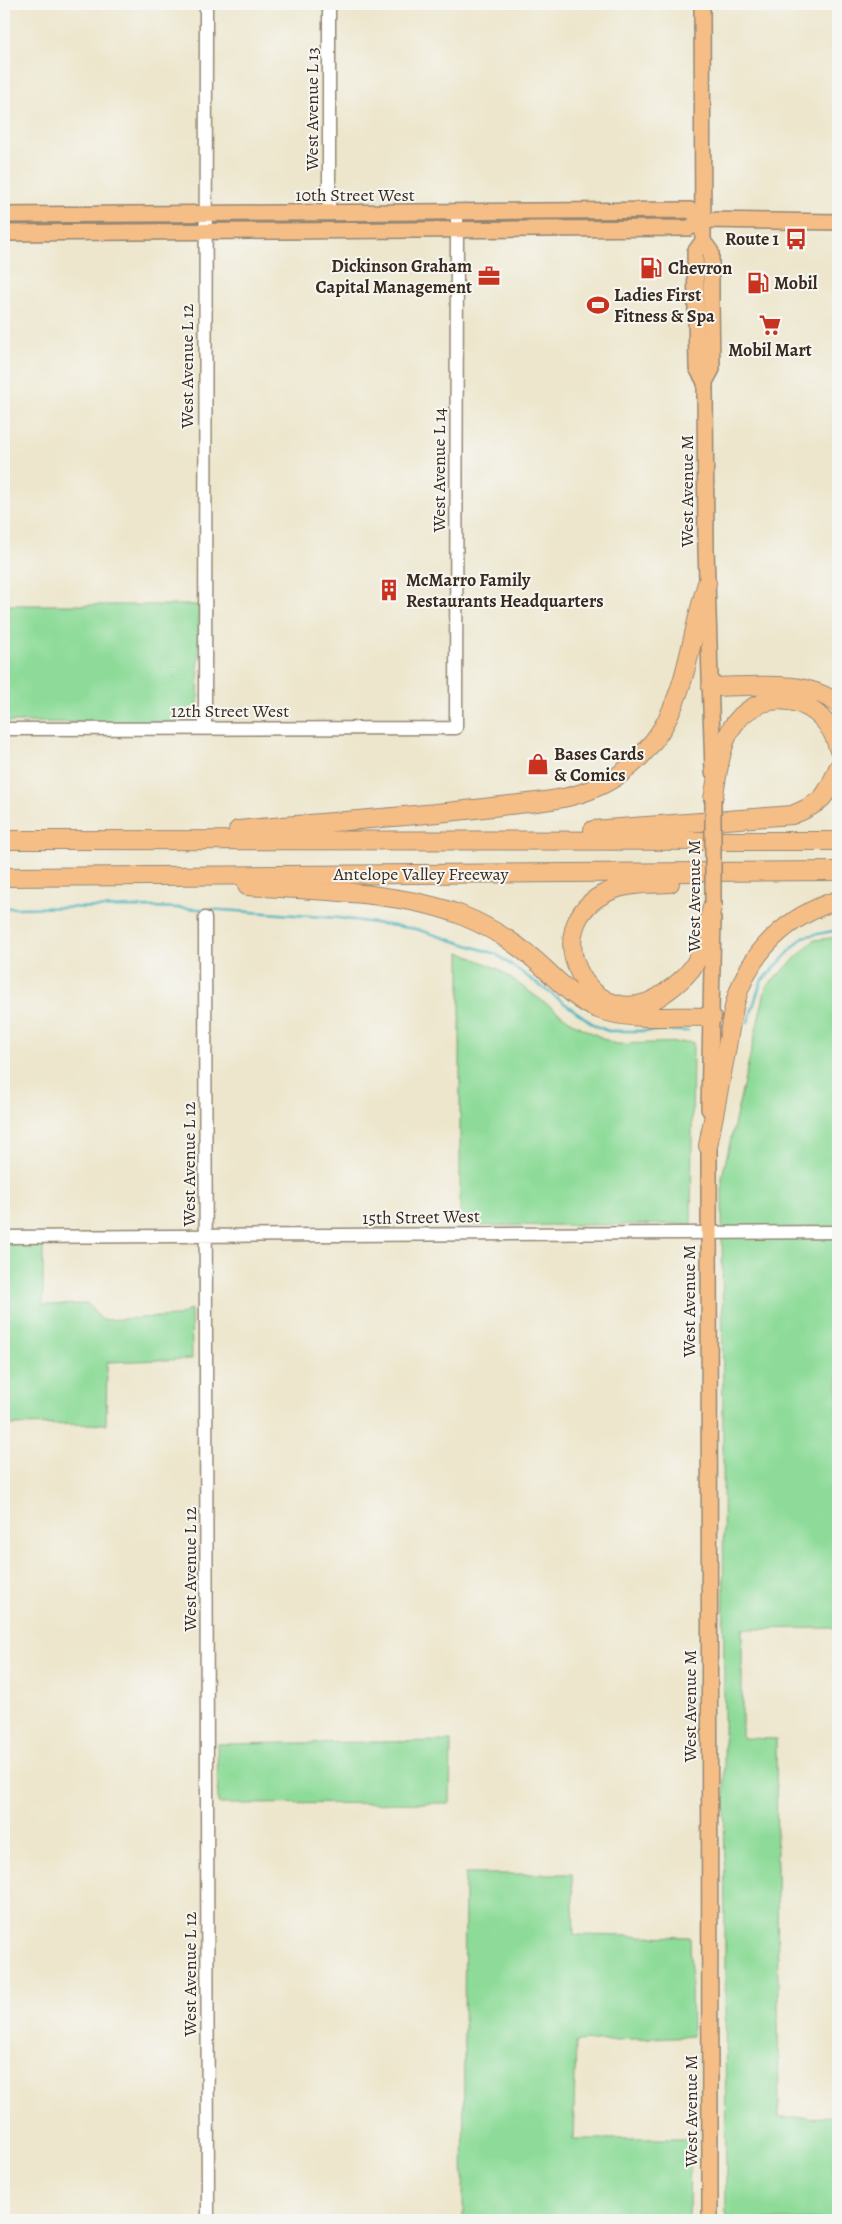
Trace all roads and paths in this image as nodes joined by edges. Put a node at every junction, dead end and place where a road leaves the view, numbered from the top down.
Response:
1 (206, 4) edge
2 (329, 4) edge
3 (702, 4) edge
4 (457, 213) junction
5 (329, 214) junction
6 (4, 215) edge
7 (205, 215) junction
8 (703, 220) junction
9 (838, 222) edge
10 (205, 231) junction
11 (457, 231) junction
12 (4, 233) edge
13 (707, 583) junction
14 (712, 687) junction
15 (838, 704) edge
16 (205, 728) junction
17 (456, 728) joint
18 (4, 729) edge
19 (838, 748) edge
20 (838, 768) edge
21 (713, 799) junction
22 (4, 840) edge
23 (126, 840) junction
24 (450, 840) junction
25 (838, 841) edge
26 (838, 872) edge
27 (200, 876) junction
28 (4, 877) edge
29 (838, 900) edge
30 (713, 904) junction
31 (205, 918) dead end
32 (712, 1017) junction
33 (708, 1146) junction
34 (838, 1232) edge
35 (708, 1233) junction
36 (4, 1237) edge
37 (207, 1237) junction
38 (208, 2220) edge
39 (710, 2220) edge

1 - 7 street, West Avenue L 12
2 - 5 street, West Avenue L 13
3 - 8 main road, West Avenue M
4 - 5 main road, 10th Street West
4 - 8 main road, 10th Street West
4 - 11 street, West Avenue L 14
5 - 7 main road, 10th Street West
6 - 7 main road, 10th Street West
7 - 10 street, West Avenue L 12
8 - 9 main road, 10th Street West
8 - 11 main road, 10th Street West
8 - 13 main road, West Avenue M
10 - 11 main road, 10th Street West
10 - 12 main road, 10th Street West
10 - 16 street, West Avenue L 12
11 - 17 street, West Avenue L 14
13 - 14 main road, West Avenue M
13 - 23 highway
14 - 15 highway
14 - 21 main road, West Avenue M
16 - 17 street, 12th Street West
16 - 18 street, 12th Street West
19 - 21 highway
20 - 24 highway
21 - 30 main road, West Avenue M, bridge
22 - 23 highway, Antelope Valley Freeway
23 - 24 highway, Antelope Valley Freeway
24 - 25 highway, Antelope Valley Freeway
26 - 27 highway, Antelope Valley Freeway
26 - 30 highway
27 - 28 highway, Antelope Valley Freeway
27 - 32 highway
29 - 33 highway
30 - 32 main road, West Avenue M
31 - 37 street, West Avenue L 12
32 - 33 main road, West Avenue M
33 - 35 main road, West Avenue M
34 - 35 street, 15th Street West
35 - 37 street, 15th Street West
35 - 39 main road, West Avenue M
36 - 37 street, 15th Street West
37 - 38 street, West Avenue L 12

